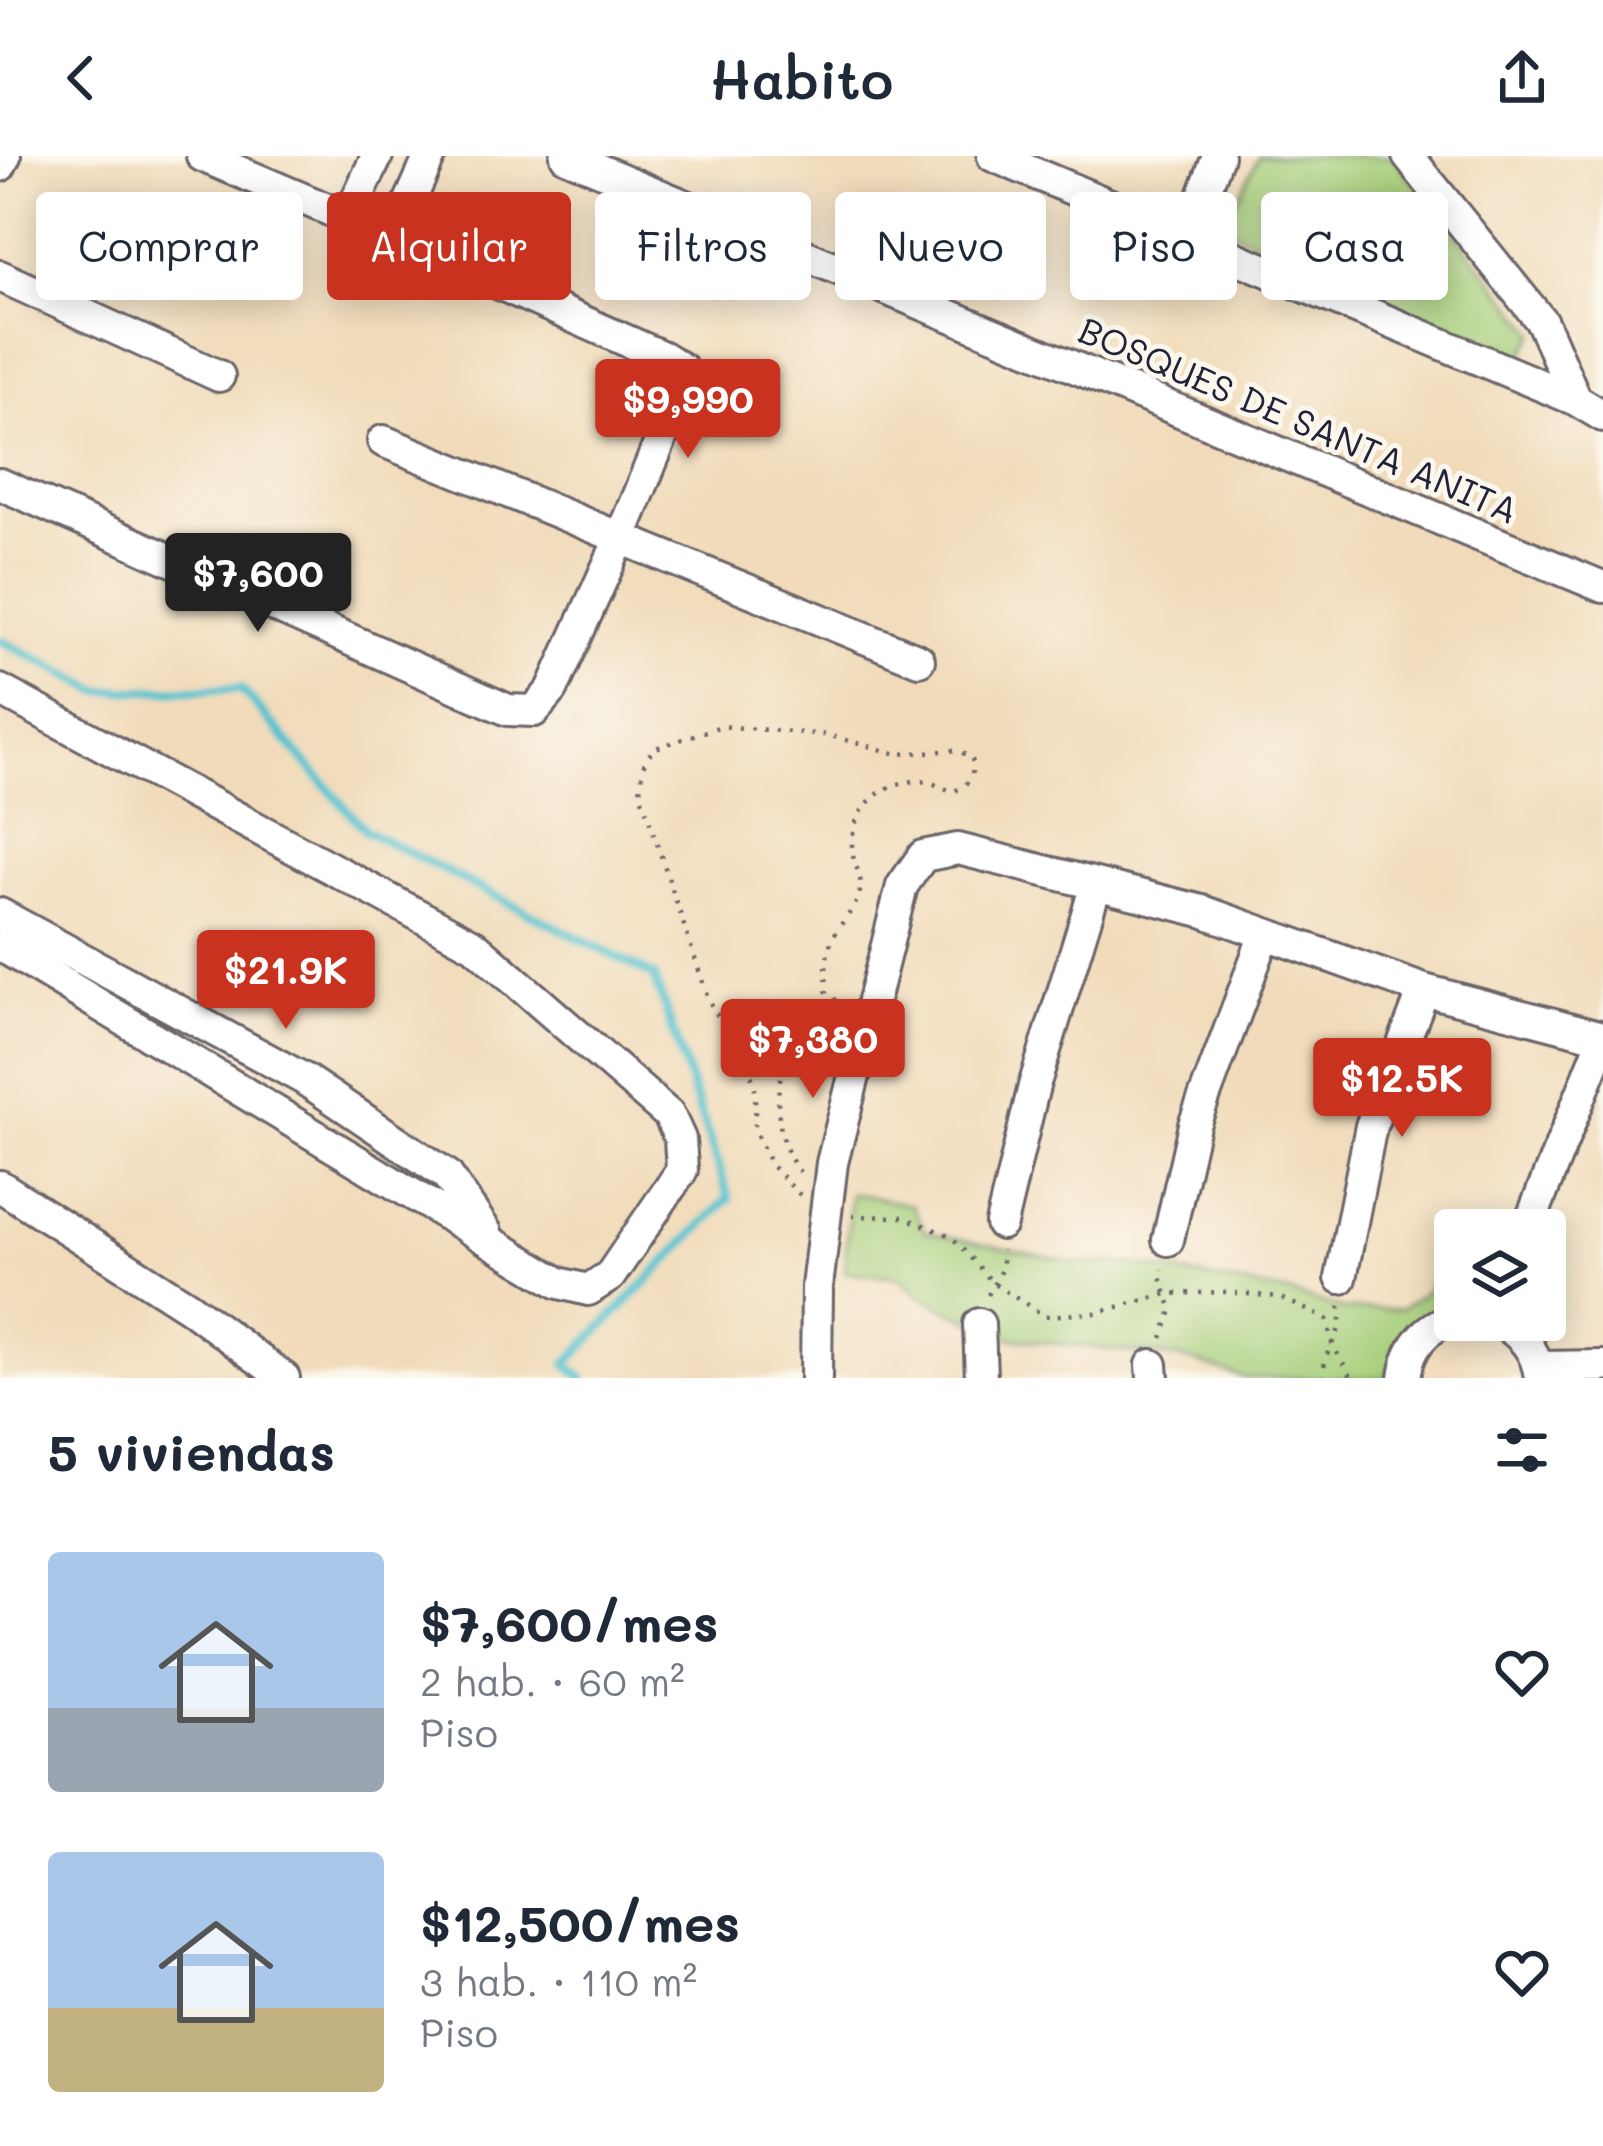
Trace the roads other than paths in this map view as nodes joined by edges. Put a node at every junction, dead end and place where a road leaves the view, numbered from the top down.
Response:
1 (5, 156) edge
2 (202, 156) edge
3 (377, 156) edge
4 (430, 156) edge
5 (566, 156) edge
6 (993, 156) edge
7 (1218, 156) edge
8 (1408, 156) edge
9 (0, 166) edge
10 (1078, 192) edge
11 (1204, 192) edge
12 (1237, 259) edge
13 (0, 276) edge
14 (218, 376) dead end
15 (1590, 408) edge
16 (382, 442) dead end
17 (0, 484) edge
18 (620, 539) junction
19 (1603, 587) edge
20 (919, 660) dead end
21 (0, 690) edge
22 (1096, 885) junction
23 (0, 914) edge
24 (1264, 934) junction
25 (0, 945) edge
26 (1424, 990) junction
27 (202, 1024) junction
28 (1603, 1038) edge
29 (181, 1054) junction
30 (0, 1186) edge
31 (1535, 1209) edge
32 (1000, 1224) road end
33 (1168, 1240) road end
34 (492, 1242) junction
35 (1340, 1278) road end
36 (980, 1324) road end
37 (1434, 1327) edge
38 (1525, 1341) edge
39 (1603, 1366) edge
40 (1539, 1372) edge
41 (284, 1378) edge
42 (816, 1378) edge
43 (981, 1378) edge
44 (1405, 1378) edge

1 - 9 street
2 - 3 street
4 - 18 street
5 - 19 street, BOSQUES DE SANTA ANITA
6 - 10 street
7 - 11 street
8 - 15 street
12 - 15 street
13 - 14 street
16 - 18 street
17 - 18 street
18 - 20 street
21 - 34 street
22 - 24 street
22 - 32 street
22 - 42 street
23 - 27 street
24 - 26 street
24 - 33 street
25 - 29 street
26 - 28 street
26 - 35 street
27 - 29 street
27 - 34 street
28 - 31 street
29 - 34 street
30 - 41 street
36 - 43 street
37 - 44 street
38 - 40 street
39 - 40 street

